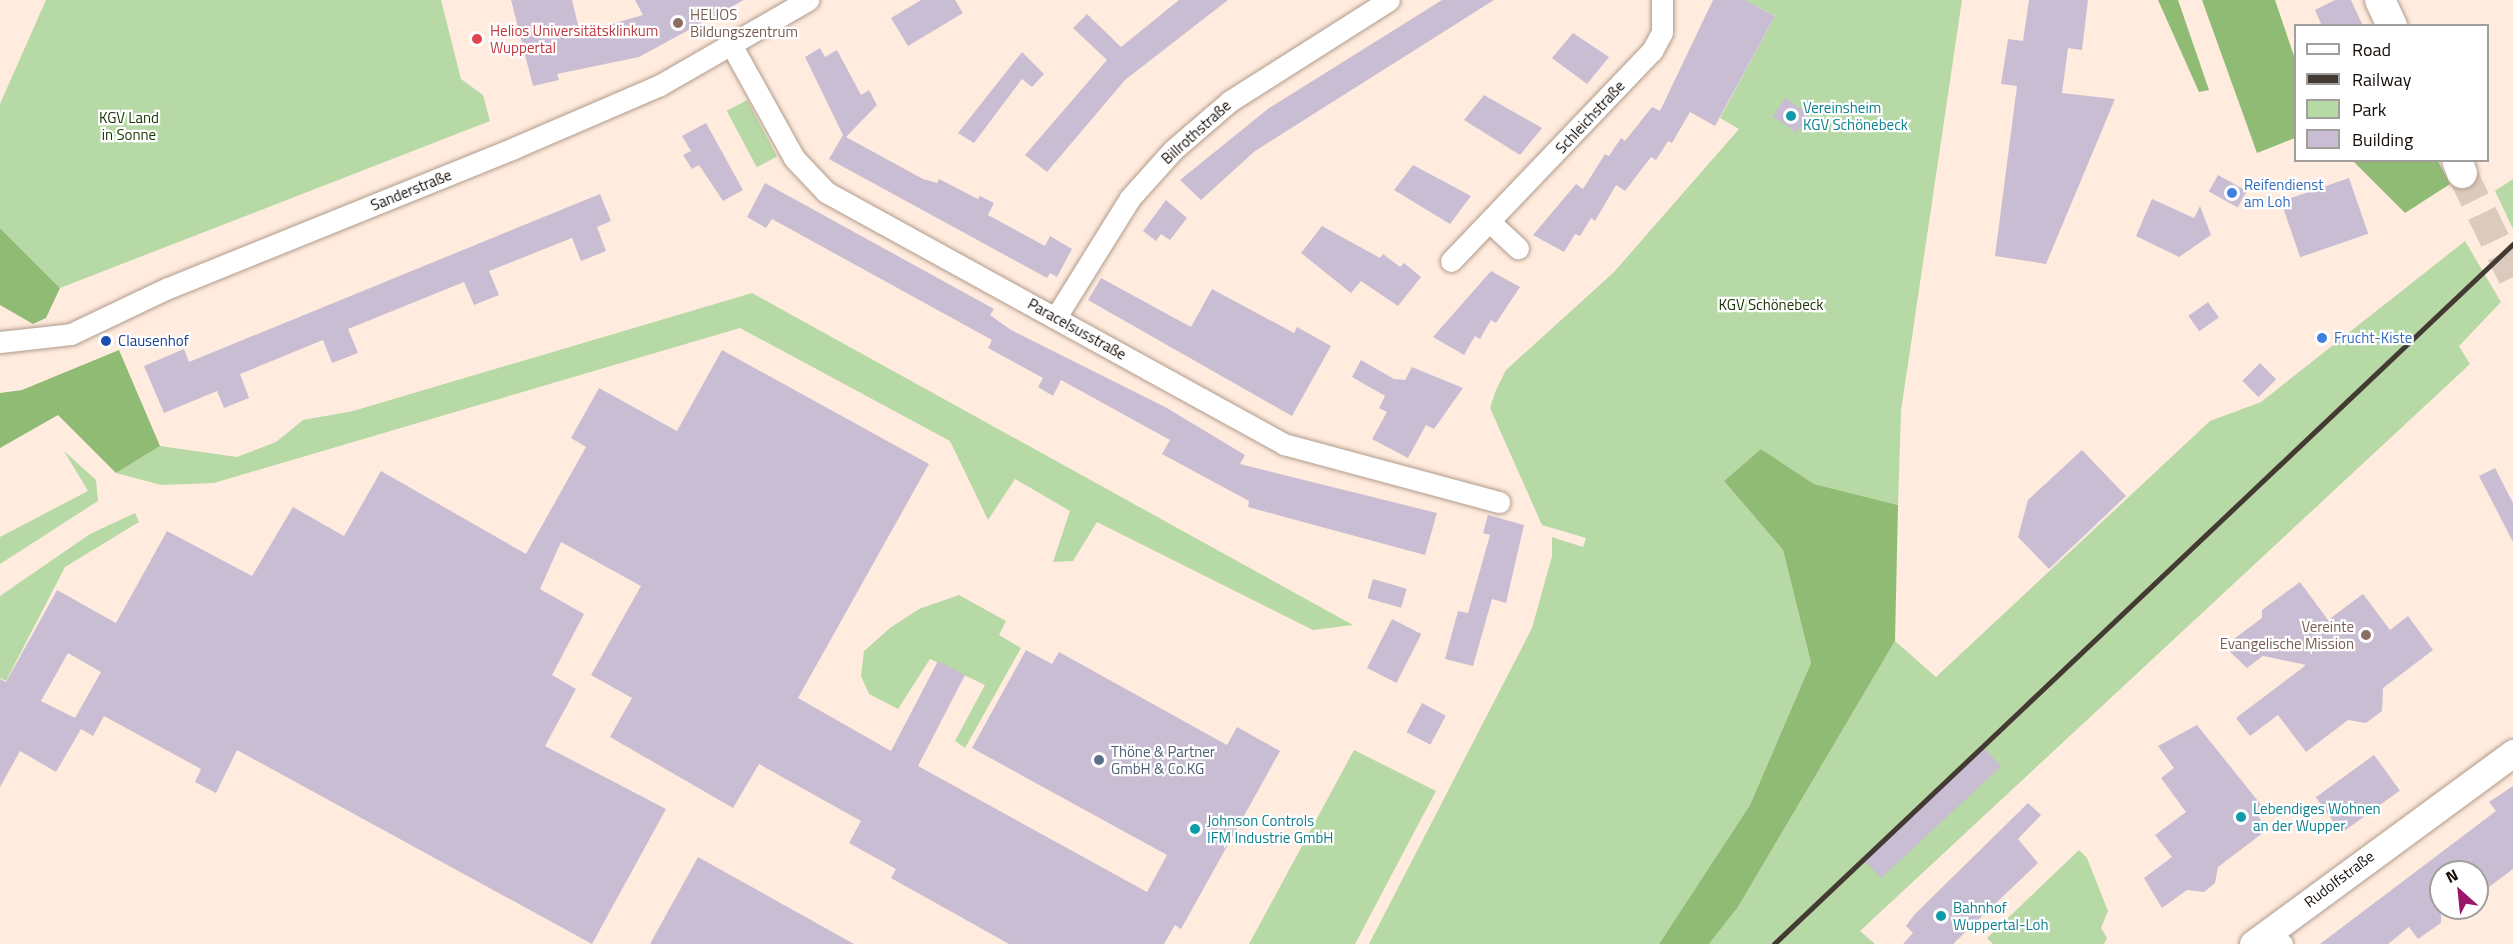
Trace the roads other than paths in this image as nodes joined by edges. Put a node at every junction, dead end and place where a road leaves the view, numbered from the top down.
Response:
1 (808, 0) edge
2 (1389, 0) edge
3 (1662, 0) edge
4 (2380, 0) edge
5 (2391, 24) edge
6 (733, 48) junction
7 (1491, 223) junction
8 (1518, 248) dead end
9 (1451, 261) dead end
10 (1056, 317) junction
11 (0, 342) edge
12 (1499, 502) dead end
13 (2513, 753) edge
14 (2267, 941) edge

1 - 6 street, Sanderstraße
2 - 10 street, Billrothstraße
3 - 7 street, Schleichstraße
4 - 5 main road
6 - 10 street, Paracelsusstraße
6 - 11 street, Sanderstraße
7 - 8 street
7 - 9 street, Schleichstraße
10 - 12 street, Paracelsusstraße
13 - 14 street, Rudolfstraße

